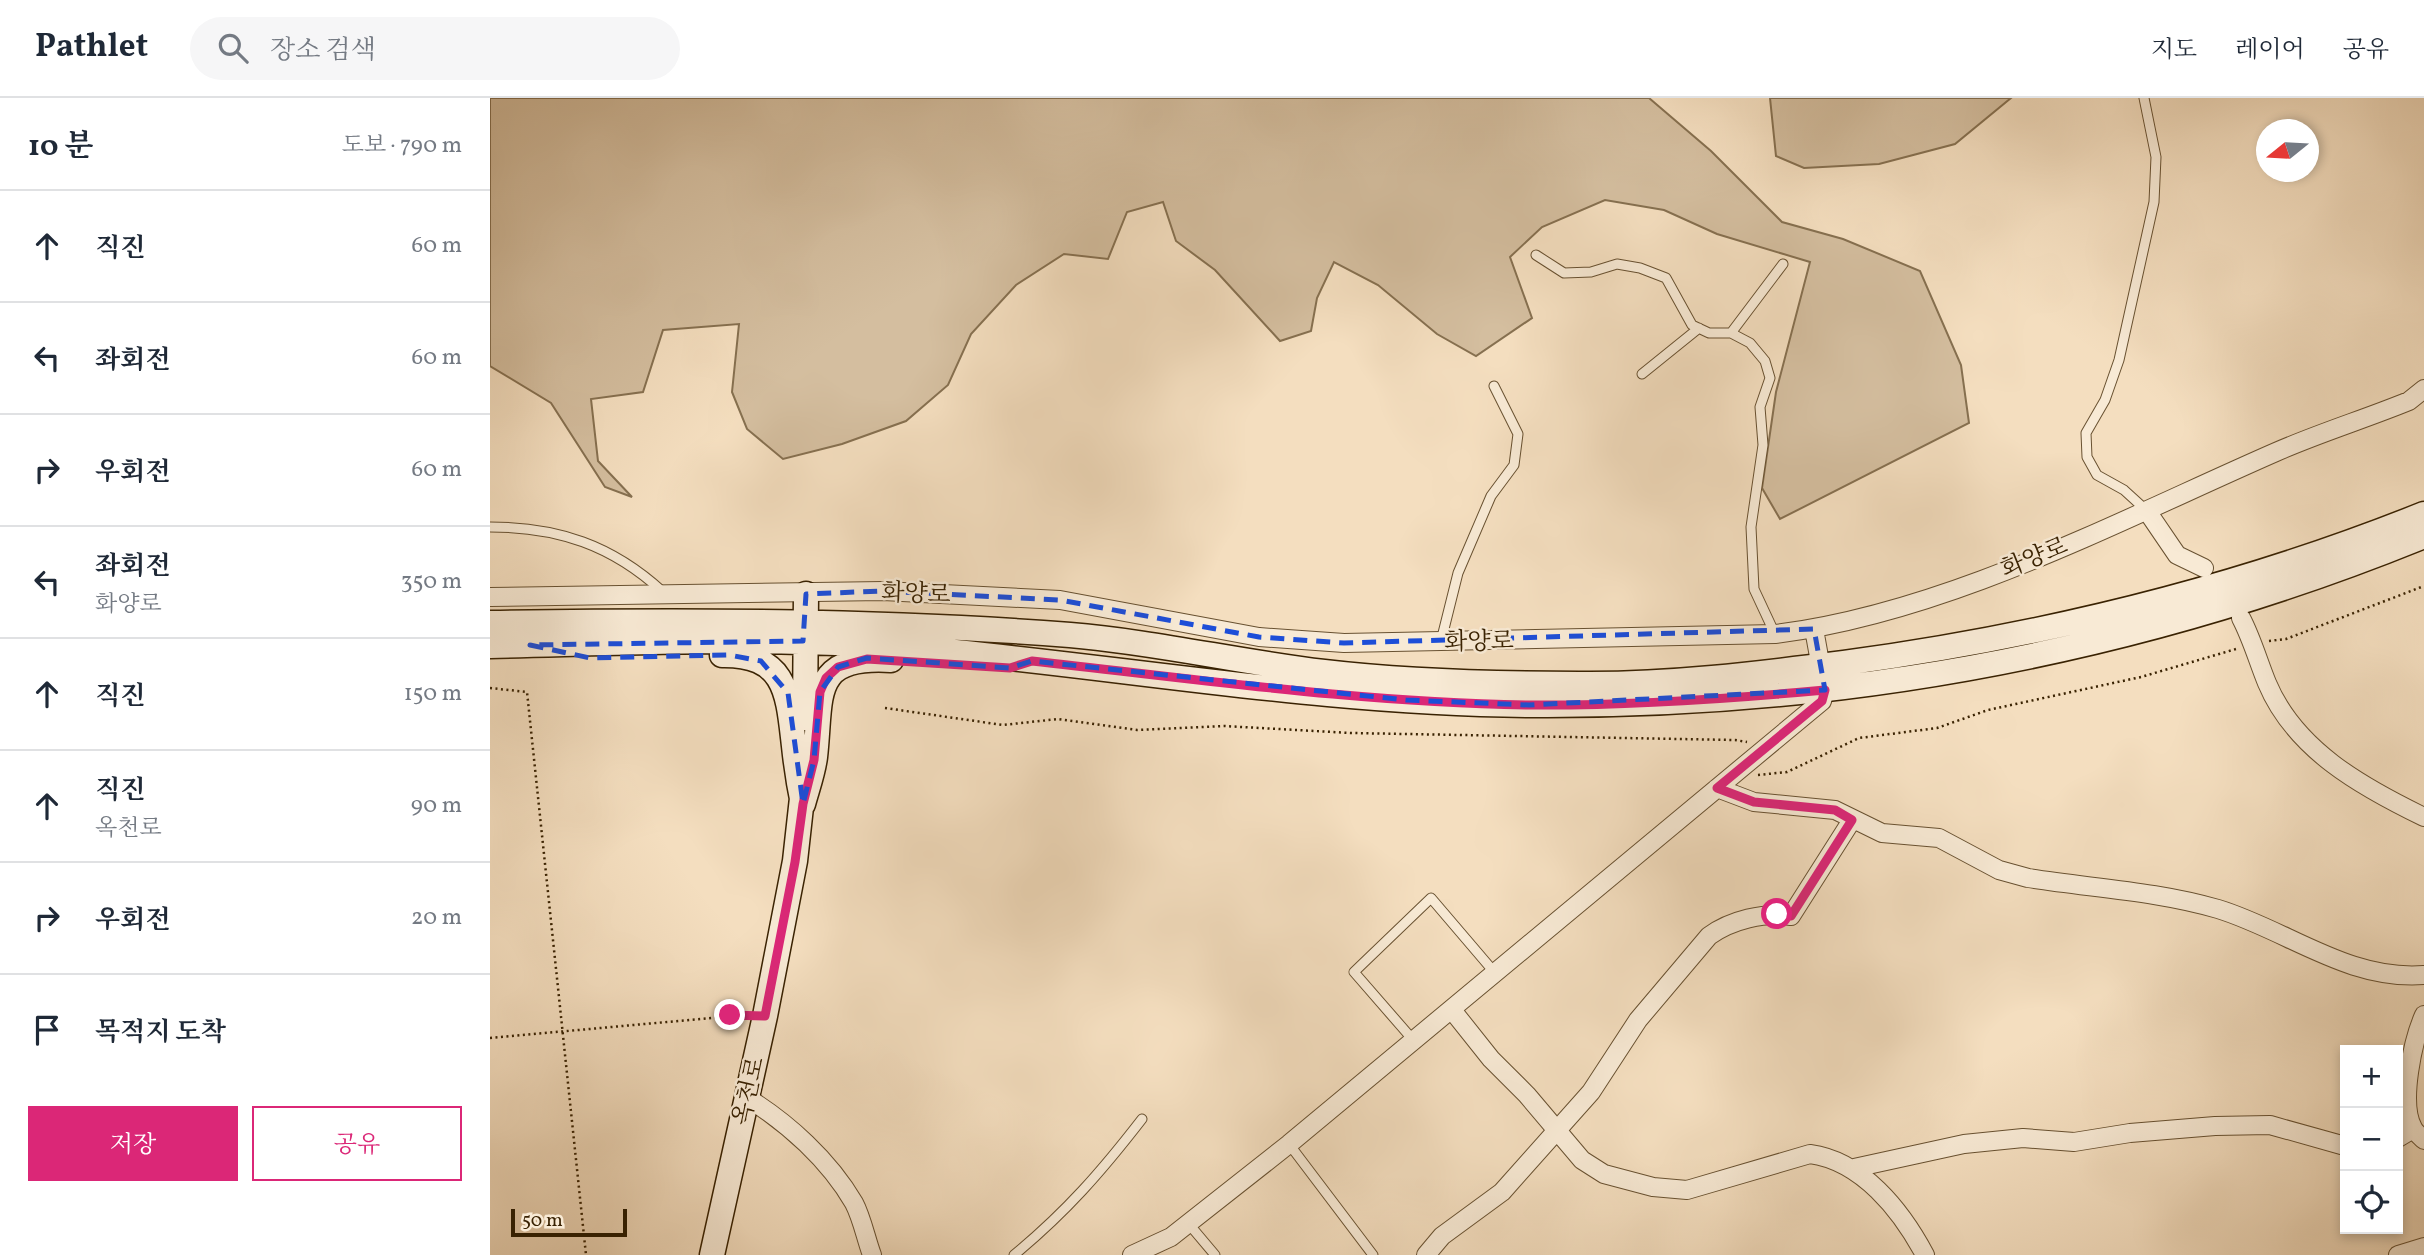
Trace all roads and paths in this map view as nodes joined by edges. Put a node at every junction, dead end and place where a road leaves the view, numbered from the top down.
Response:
1 (2144, 98) edge
2 (1536, 256) dead end
3 (1783, 264) dead end
4 (1699, 328) junction
5 (1731, 333) junction
6 (1642, 374) dead end
7 (1494, 386) dead end
8 (2424, 389) edge
9 (2147, 511) junction
10 (2424, 514) edge
11 (490, 527) edge
12 (2424, 536) edge
13 (2204, 568) dead end
14 (2424, 586) edge
15 (664, 593) junction
16 (806, 594) junction
17 (490, 597) edge
18 (2241, 618) dead end
19 (490, 623) edge
20 (1814, 629) junction
21 (804, 630) junction
22 (1775, 634) junction
23 (1441, 641) junction
24 (2254, 643) junction
25 (530, 645) junction
26 (490, 646) edge
27 (1032, 661) junction
28 (1823, 678) junction
29 (490, 688) edge
30 (885, 708) dead end
31 (1767, 747) junction
32 (1742, 768) junction
33 (1717, 788) junction
34 (803, 804) junction
35 (2424, 817) edge
36 (1852, 820) junction
37 (1495, 973) junction
38 (2424, 975) edge
39 (1452, 1010) junction
40 (2424, 1015) edge
41 (765, 1016) junction
42 (564, 1030) junction
43 (490, 1038) edge
44 (1415, 1042) junction
45 (746, 1097) junction
46 (1142, 1119) dead end
47 (1556, 1129) junction
48 (2412, 1136) edge
49 (1289, 1144) junction
50 (2340, 1145) edge
51 (1854, 1168) junction
52 (1188, 1223) junction
53 (2424, 1247) edge
54 (586, 1255) edge
55 (712, 1255) edge
56 (872, 1255) edge
57 (1014, 1255) edge
58 (1132, 1255) edge
59 (1215, 1255) edge
60 (1373, 1255) edge
61 (1426, 1255) edge
62 (1925, 1255) edge
63 (2398, 1255) edge

1 - 9 lane
2 - 4 lane
3 - 5 lane
4 - 5 lane
4 - 6 lane
5 - 22 lane
7 - 23 lane
8 - 9 street, 화양로
9 - 13 street
9 - 20 street, 화양로
10 - 28 main road, 화양로
11 - 15 lane
12 - 28 main road, 화양로
14 - 24 path
15 - 16 street, 화양로
15 - 17 street, 화양로
16 - 21 main road, 옥천로
16 - 23 street, 화양로
18 - 24 street
19 - 21 main road, 화양로
20 - 22 street, 화양로
20 - 28 street
21 - 25 main road, 화양로
21 - 27 main road, 화양로
21 - 28 main road, 화양로
21 - 34 main road, 옥천로
22 - 23 street, 화양로
24 - 32 path
24 - 35 street
25 - 26 main road, 화양로
25 - 34 main road
27 - 28 main road, 화양로
27 - 34 main road
28 - 31 street
29 - 42 path
30 - 31 path
31 - 32 street
32 - 33 street
33 - 36 street
33 - 37 street
34 - 41 main road, 옥천로
36 - 38 street
36 - 47 street
37 - 39 street
37 - 44 lane
39 - 44 street
39 - 47 street
40 - 48 street
41 - 42 path
41 - 45 main road, 옥천로
42 - 43 path
42 - 54 path
44 - 49 street
45 - 55 main road, 옥천로
45 - 56 street
46 - 57 lane
47 - 51 street
47 - 61 street
49 - 52 street
49 - 60 lane
50 - 51 street
51 - 62 street
52 - 58 street
52 - 59 lane
53 - 63 street

